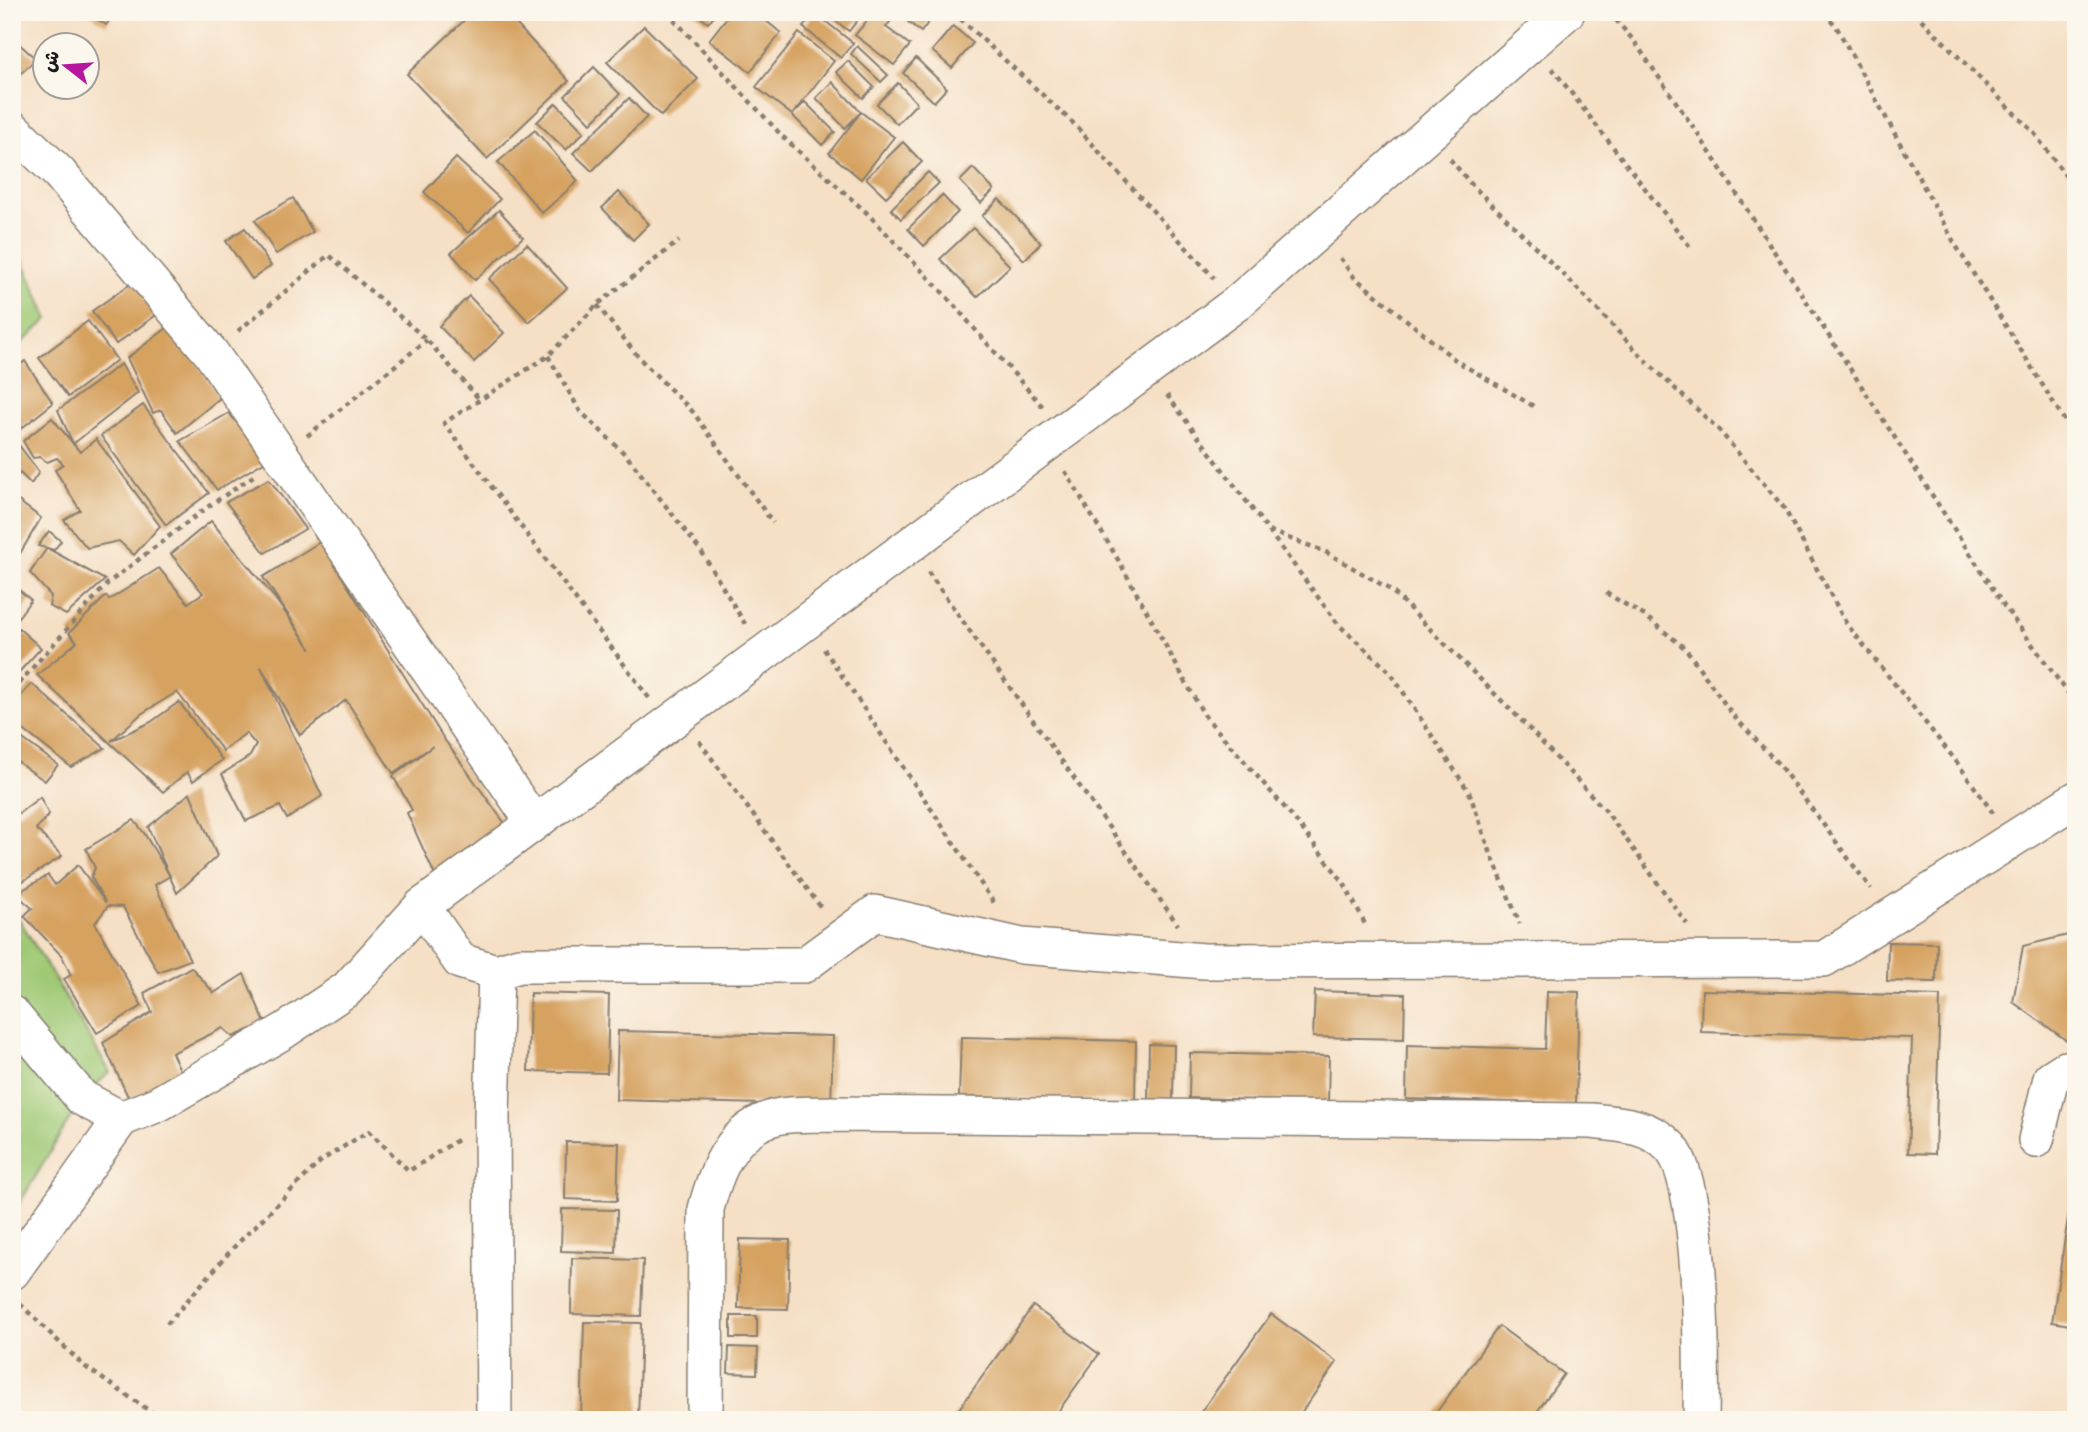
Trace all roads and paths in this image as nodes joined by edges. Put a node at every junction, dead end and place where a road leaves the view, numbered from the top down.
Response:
1 (667, 12) edge
2 (953, 12) edge
3 (1567, 12) edge
4 (1609, 12) edge
5 (1824, 12) edge
6 (1914, 12) edge
7 (1532, 43) junction
8 (12, 128) edge
9 (1429, 133) junction
10 (2076, 190) edge
11 (1318, 230) junction
12 (679, 241) dead end
13 (1691, 247) dead end
14 (1237, 303) junction
15 (597, 305) junction
16 (427, 340) junction
17 (211, 353) junction
18 (548, 356) junction
19 (1148, 369) junction
20 (480, 400) junction
21 (1535, 407) dead end
22 (1055, 438) junction
23 (2076, 439) edge
24 (282, 456) junction
25 (774, 523) dead end
26 (1269, 531) junction
27 (909, 545) junction
28 (1606, 593) dead end
29 (806, 622) junction
30 (764, 653) junction
31 (12, 691) edge
32 (2076, 704) edge
33 (674, 719) junction
34 (2076, 799) edge
35 (534, 823) junction
36 (2012, 840) junction
37 (422, 906) junction
38 (1892, 916) junction
39 (842, 937) junction
40 (1022, 946) junction
41 (1700, 959) junction
42 (1379, 960) junction
43 (1529, 960) junction
44 (1204, 961) junction
45 (496, 972) junction
46 (12, 1014) edge
47 (2076, 1071) edge
48 (492, 1117) junction
49 (121, 1119) junction
50 (2036, 1140) dead end
51 (12, 1272) edge
52 (12, 1296) edge
53 (167, 1324) dead end
54 (163, 1420) edge
55 (494, 1420) edge
56 (705, 1420) edge
57 (1701, 1420) edge

1 - 22 path
2 - 14 path
3 - 7 street
4 - 32 path
5 - 23 path
6 - 10 path
7 - 9 street
7 - 13 path
8 - 17 street
9 - 11 street
9 - 36 path
11 - 14 street
11 - 21 path
12 - 15 path
14 - 19 street
15 - 18 path
15 - 25 path
16 - 17 path
16 - 20 path
16 - 24 path
17 - 24 street
18 - 20 path
18 - 30 path
19 - 22 street
19 - 26 path
20 - 33 path
22 - 27 street
22 - 42 path
24 - 31 path
24 - 35 street
26 - 41 path
26 - 43 path
27 - 29 street
27 - 44 path
28 - 38 path
29 - 30 street
29 - 40 path
30 - 33 street
33 - 35 street
33 - 39 path
34 - 36 street
35 - 37 street
36 - 38 street
37 - 45 street
37 - 49 street
38 - 41 street
39 - 40 street
39 - 45 street
40 - 44 street
41 - 43 street
42 - 43 street
42 - 44 street
45 - 48 street
46 - 49 street
47 - 50 street
48 - 53 path
48 - 55 street
49 - 51 street
52 - 54 path
56 - 57 street

